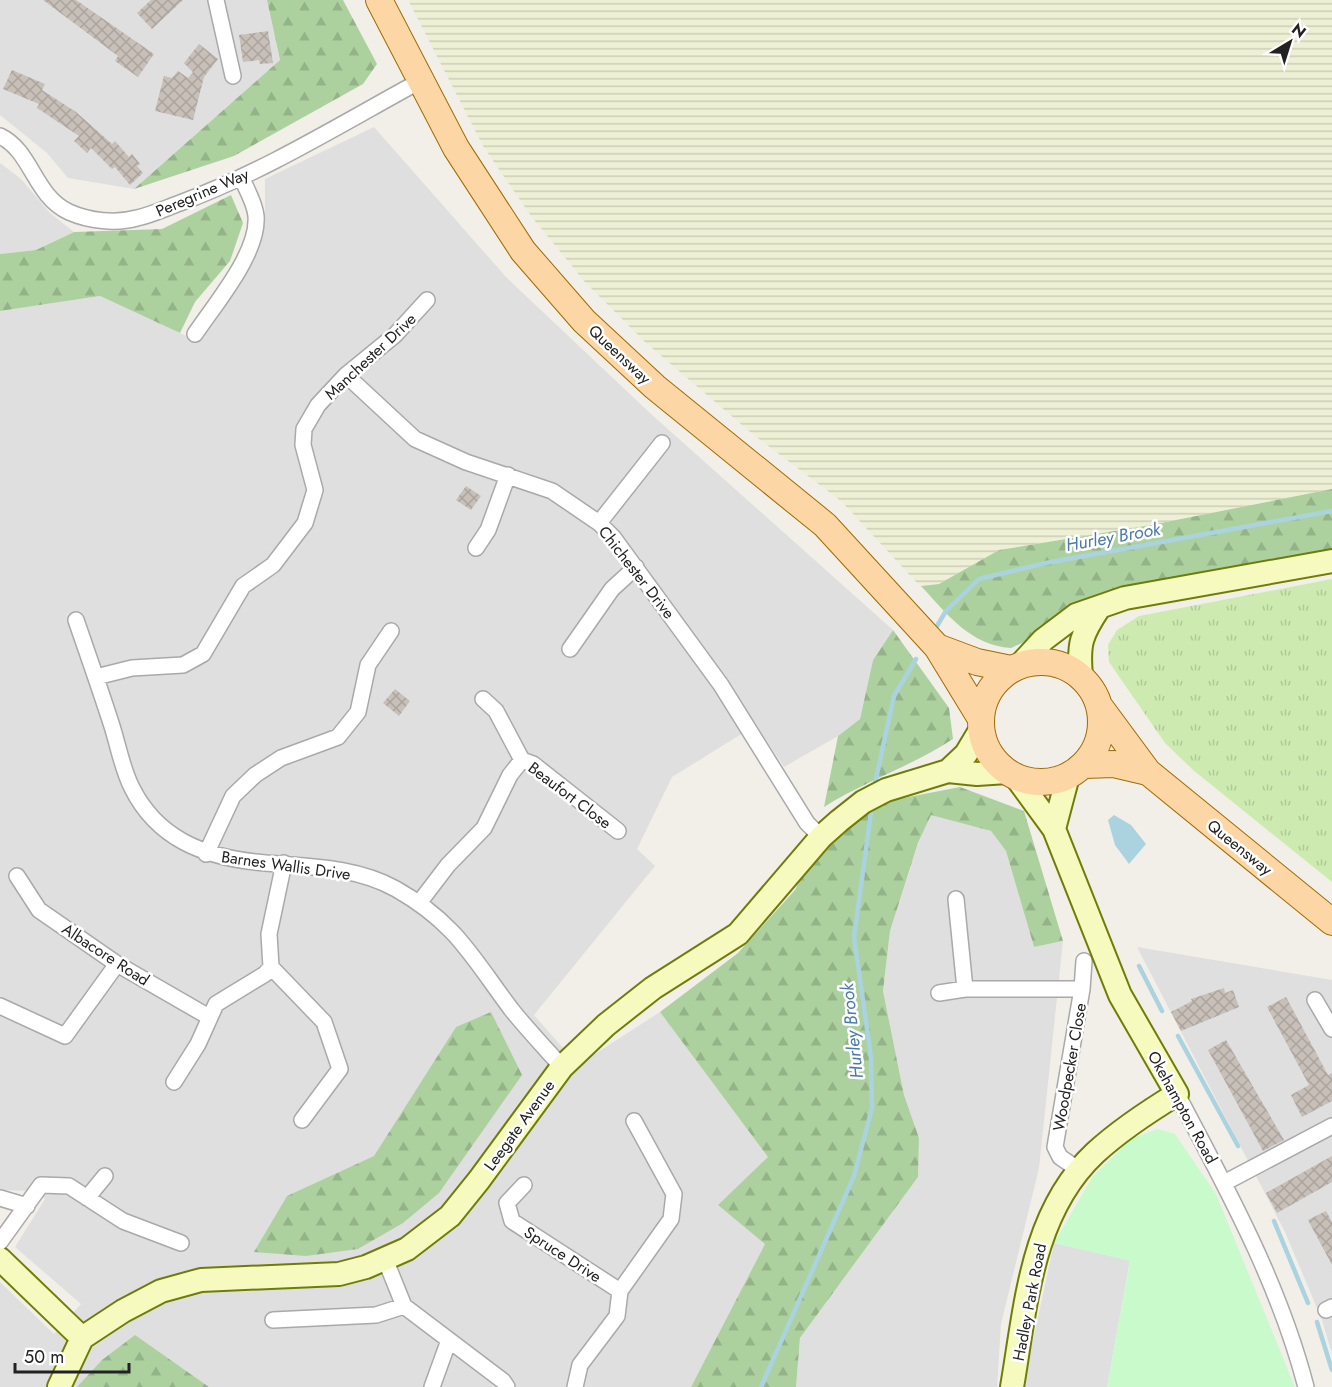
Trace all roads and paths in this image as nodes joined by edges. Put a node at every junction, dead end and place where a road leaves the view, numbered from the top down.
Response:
1 (216, 0) edge
2 (379, 0) edge
3 (233, 76) dead end
4 (420, 81) junction
5 (0, 136) edge
6 (241, 177) junction
7 (427, 300) dead end
8 (195, 334) dead end
9 (346, 375) junction
10 (662, 443) dead end
11 (508, 476) junction
12 (598, 523) junction
13 (476, 548) dead end
14 (1332, 561) edge
15 (636, 567) junction
16 (1099, 608) junction
17 (76, 620) dead end
18 (391, 632) dead end
19 (931, 640) junction
20 (570, 649) dead end
21 (1016, 667) junction
22 (1081, 676) junction
23 (96, 677) junction
24 (483, 699) dead end
25 (1100, 707) junction
26 (981, 724) junction
27 (522, 760) junction
28 (948, 771) junction
29 (1076, 771) junction
30 (1148, 772) junction
31 (1012, 774) junction
32 (1054, 829) junction
33 (618, 831) dead end
34 (821, 837) junction
35 (206, 854) junction
36 (284, 863) junction
37 (17, 876) dead end
38 (956, 899) dead end
39 (419, 903) junction
40 (1332, 922) edge
41 (1084, 961) dead end
42 (117, 964) junction
43 (271, 968) junction
44 (964, 989) junction
45 (1082, 989) junction
46 (939, 993) dead end
47 (1315, 1000) dead end
48 (0, 1006) edge
49 (209, 1017) junction
50 (1331, 1026) edge
51 (562, 1067) junction
52 (174, 1082) dead end
53 (1177, 1094) junction
54 (302, 1120) dead end
55 (634, 1121) dead end
56 (1332, 1126) edge
57 (1079, 1170) junction
58 (105, 1176) dead end
59 (1224, 1183) junction
60 (524, 1185) dead end
61 (0, 1198) edge
62 (87, 1198) junction
63 (27, 1206) junction
64 (0, 1242) edge
65 (181, 1243) dead end
66 (0, 1259) edge
67 (384, 1259) junction
68 (620, 1291) junction
69 (404, 1306) junction
70 (273, 1320) dead end
71 (82, 1338) junction
72 (449, 1340) junction
73 (59, 1387) edge
74 (432, 1387) edge
75 (507, 1387) edge
76 (575, 1387) edge
77 (1012, 1387) edge
78 (1306, 1387) edge

1 - 3 street
2 - 4 main road, Queensway
4 - 6 street, Peregrine Way
4 - 19 main road, Queensway
5 - 6 street, Peregrine Way
6 - 8 street
7 - 9 street, Manchester Drive
9 - 11 street, Chichester Drive
9 - 23 street, Manchester Drive
10 - 12 street
11 - 12 street, Chichester Drive
11 - 13 street
12 - 15 street, Chichester Drive
14 - 16 street
15 - 20 street
15 - 34 street, Chichester Drive
16 - 21 street
16 - 22 street
17 - 23 street, Barnes Wallis Drive
18 - 35 street
19 - 21 main road
19 - 26 main road
21 - 22 main road
21 - 26 main road
22 - 25 main road
23 - 35 street, Barnes Wallis Drive
24 - 27 street, Beaufort Close
25 - 29 main road
25 - 30 main road
26 - 28 street, Leegate Avenue
26 - 31 main road
27 - 33 street, Beaufort Close
27 - 39 street, Beaufort Close
28 - 31 street, Leegate Avenue
28 - 34 street, Leegate Avenue
29 - 30 main road
29 - 31 main road
29 - 32 street
30 - 40 main road, Queensway
31 - 32 street, Okehampton Road
32 - 53 street, Okehampton Road
34 - 51 street, Leegate Avenue
35 - 36 street, Barnes Wallis Drive
36 - 39 street, Barnes Wallis Drive
36 - 43 street
37 - 42 street, Albacore Road
38 - 44 street
39 - 51 street, Barnes Wallis Drive
41 - 45 street, Woodpecker Close
42 - 48 street
42 - 49 street, Albacore Road
43 - 49 street
43 - 54 street
44 - 45 street, Woodpecker Close
44 - 46 street, Woodpecker Close
45 - 57 street, Woodpecker Close
47 - 50 street
49 - 52 street
51 - 67 street, Leegate Avenue
53 - 57 street, Hadley Park Road
53 - 59 street, Okehampton Road
55 - 68 street
56 - 59 street
57 - 77 street, Hadley Park Road
58 - 62 street
59 - 78 street, Okehampton Road
60 - 68 street, Spruce Drive
61 - 63 street
62 - 63 street
62 - 65 street
63 - 64 street
66 - 71 street
67 - 69 street
67 - 71 street, Leegate Avenue
68 - 76 street
69 - 70 street
69 - 72 street
71 - 73 street
72 - 74 street
72 - 75 street

